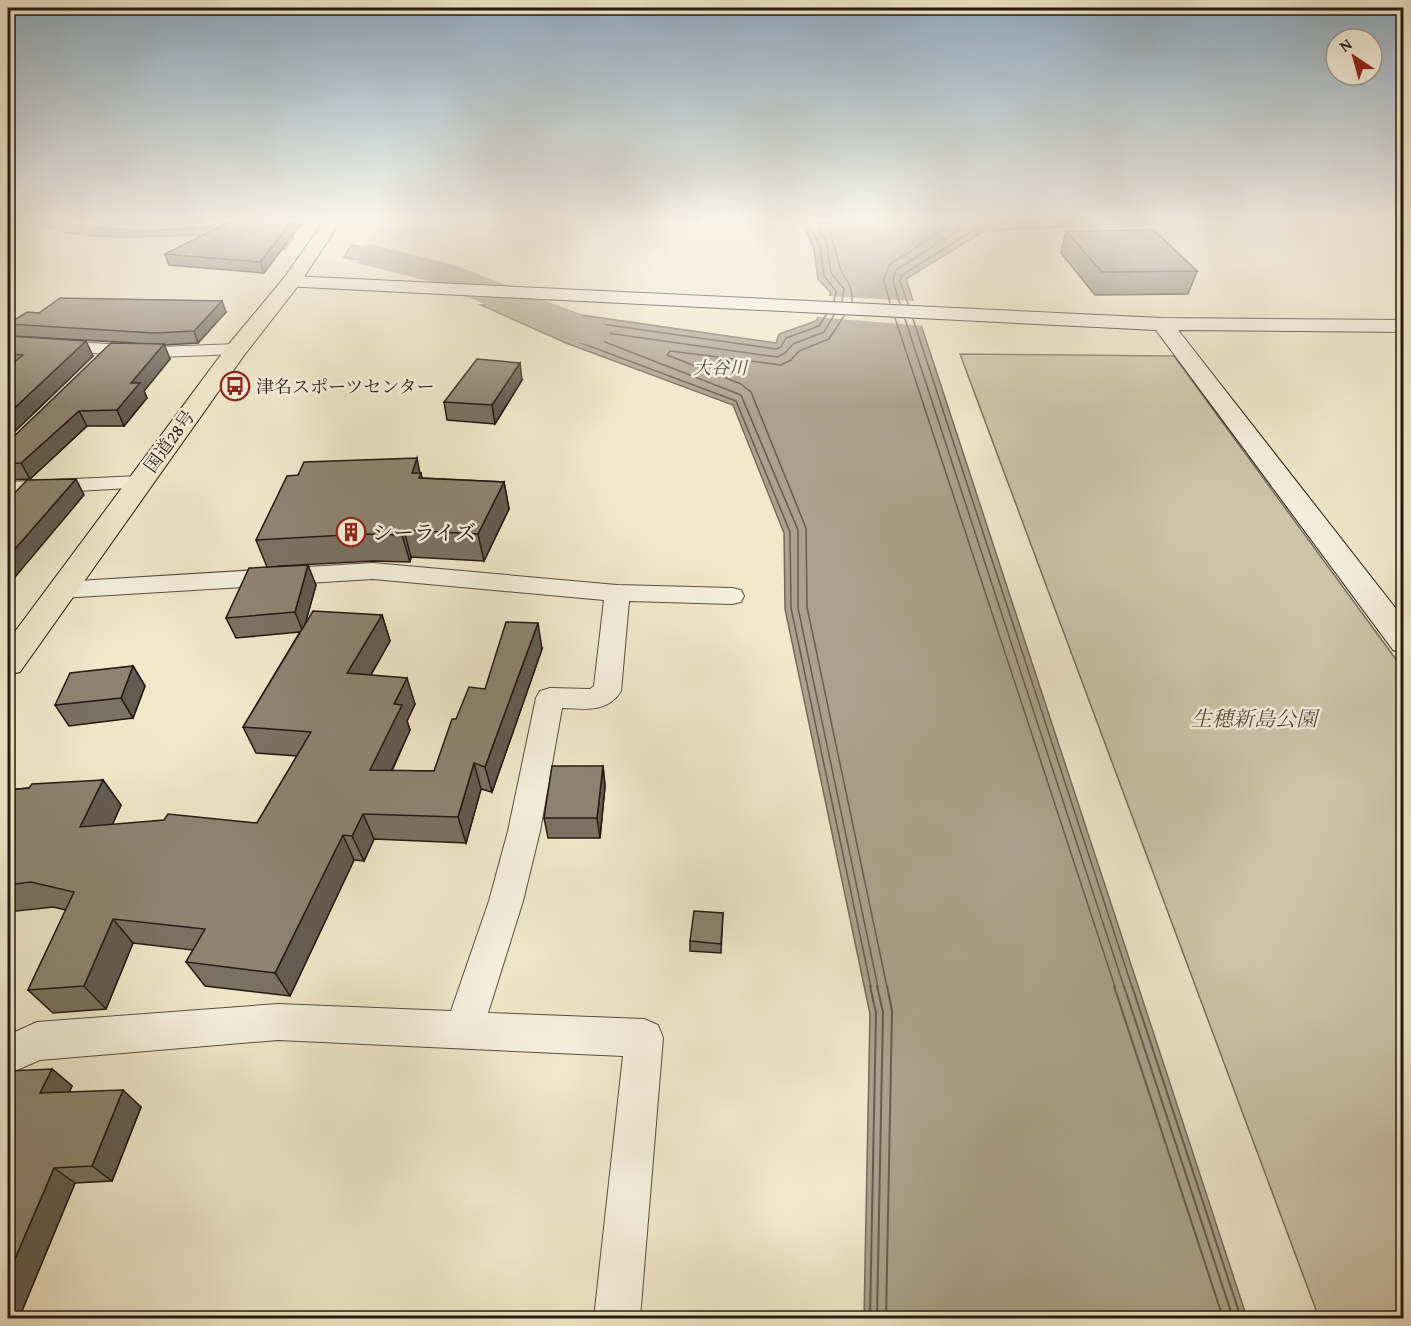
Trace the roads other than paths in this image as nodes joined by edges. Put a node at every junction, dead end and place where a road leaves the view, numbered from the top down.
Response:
1 (290, 283) edge
2 (312, 283) edge
3 (1162, 324) junction
4 (1404, 326) edge
5 (8, 343) edge
6 (113, 349) junction
7 (237, 349) junction
8 (95, 366) edge
9 (139, 482) junction
10 (8, 489) edge
11 (61, 590) junction
12 (617, 593) junction
13 (732, 596) dead end
14 (1404, 642) edge
15 (8, 664) edge
16 (463, 1030) junction
17 (8, 1055) edge
18 (617, 1318) edge

1 - 7 highway, 国道28号
2 - 3 street
3 - 4 street
3 - 14 street
5 - 6 street
6 - 7 street
6 - 8 street
7 - 9 highway, 国道28号
9 - 10 street
9 - 11 highway, 国道28号
11 - 12 street
11 - 15 highway, 国道28号
12 - 13 street
12 - 16 street
16 - 17 street
16 - 18 street

